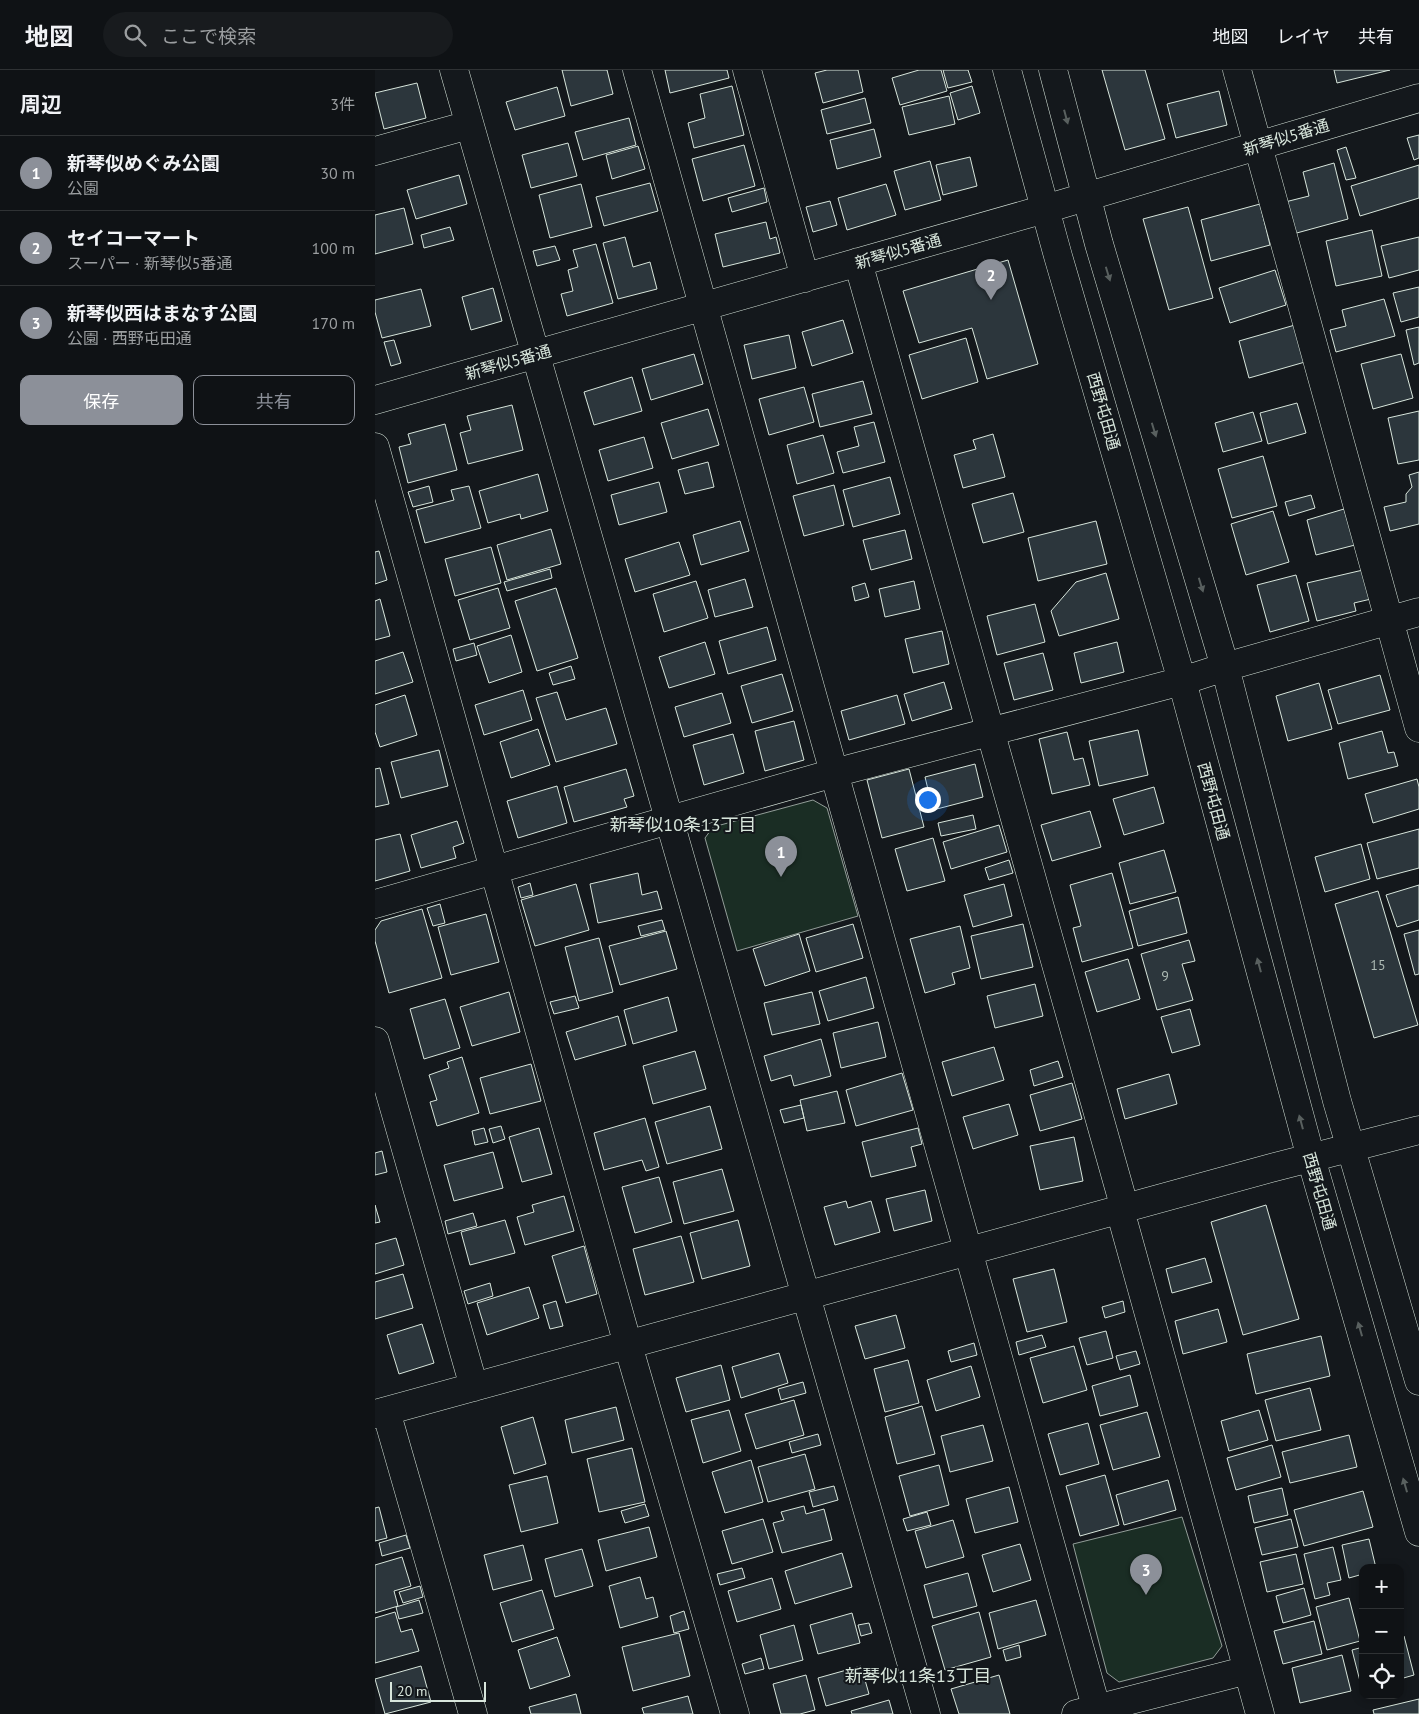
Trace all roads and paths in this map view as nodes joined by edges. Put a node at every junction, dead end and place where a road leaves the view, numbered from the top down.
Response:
1 (454, 70) edge
2 (637, 70) edge
3 (747, 70) edge
4 (1007, 70) edge
5 (1053, 70) edge
6 (1237, 70) edge
7 (1419, 98) edge
8 (469, 125) junction
9 (1259, 146) junction
10 (375, 151) edge
11 (1087, 197) junction
12 (1045, 209) junction
13 (858, 262) junction
14 (805, 278) junction
15 (704, 307) junction
16 (536, 354) junction
17 (375, 400) edge
18 (375, 447) edge
19 (1419, 612) edge
20 (1389, 620) junction
21 (1225, 667) junction
22 (1182, 681) junction
23 (1419, 728) edge
24 (990, 730) junction
25 (834, 773) junction
26 (669, 819) junction
27 (495, 871) junction
28 (375, 904) edge
29 (375, 1041) edge
30 (1419, 1130) edge
31 (1351, 1148) junction
32 (1311, 1158) junction
33 (1123, 1210) junction
34 (968, 1252) junction
35 (805, 1296) junction
36 (628, 1345) junction
37 (1419, 1381) edge
38 (474, 1387) junction
39 (381, 1412) edge
40 (1419, 1532) edge
41 (1248, 1670) junction
42 (1090, 1712) edge
43 (473, 1714) edge
44 (735, 1714) edge
45 (926, 1714) edge
46 (1260, 1714) edge

1 - 8 street
2 - 15 street
3 - 14 street
4 - 12 street, 西野屯田通
5 -> 11 street
6 - 9 street
7 - 9 street, 新琴似5番通
8 - 10 street
8 - 16 street
9 - 11 street, 新琴似5番通
9 - 20 street
11 - 12 street, 新琴似5番通
11 -> 21 street
12 - 13 street, 新琴似5番通
12 - 22 street, 西野屯田通
13 - 14 street, 新琴似5番通
13 - 24 street
14 - 15 street, 新琴似5番通
15 - 16 street, 新琴似5番通
15 - 25 street
16 - 17 street, 新琴似5番通
16 - 26 street
18 - 27 street
19 - 20 street
20 - 21 street
20 - 23 street
21 - 22 street
21 - 31 street
22 - 24 street
32 -> 22 street, 西野屯田通
24 - 25 street
24 - 33 street
25 - 26 street
25 - 34 street
26 - 27 street
26 - 35 street
27 - 28 street
27 - 36 street
29 - 38 street
30 - 31 street
31 - 32 street
31 - 37 street
32 - 33 street
40 -> 32 street, 西野屯田通
33 - 34 street
33 - 41 street
34 - 35 street
34 - 42 street
35 - 36 street
35 - 45 street
36 - 38 street
36 - 44 street
38 - 39 street
39 - 43 street
41 - 42 street
41 - 46 street

